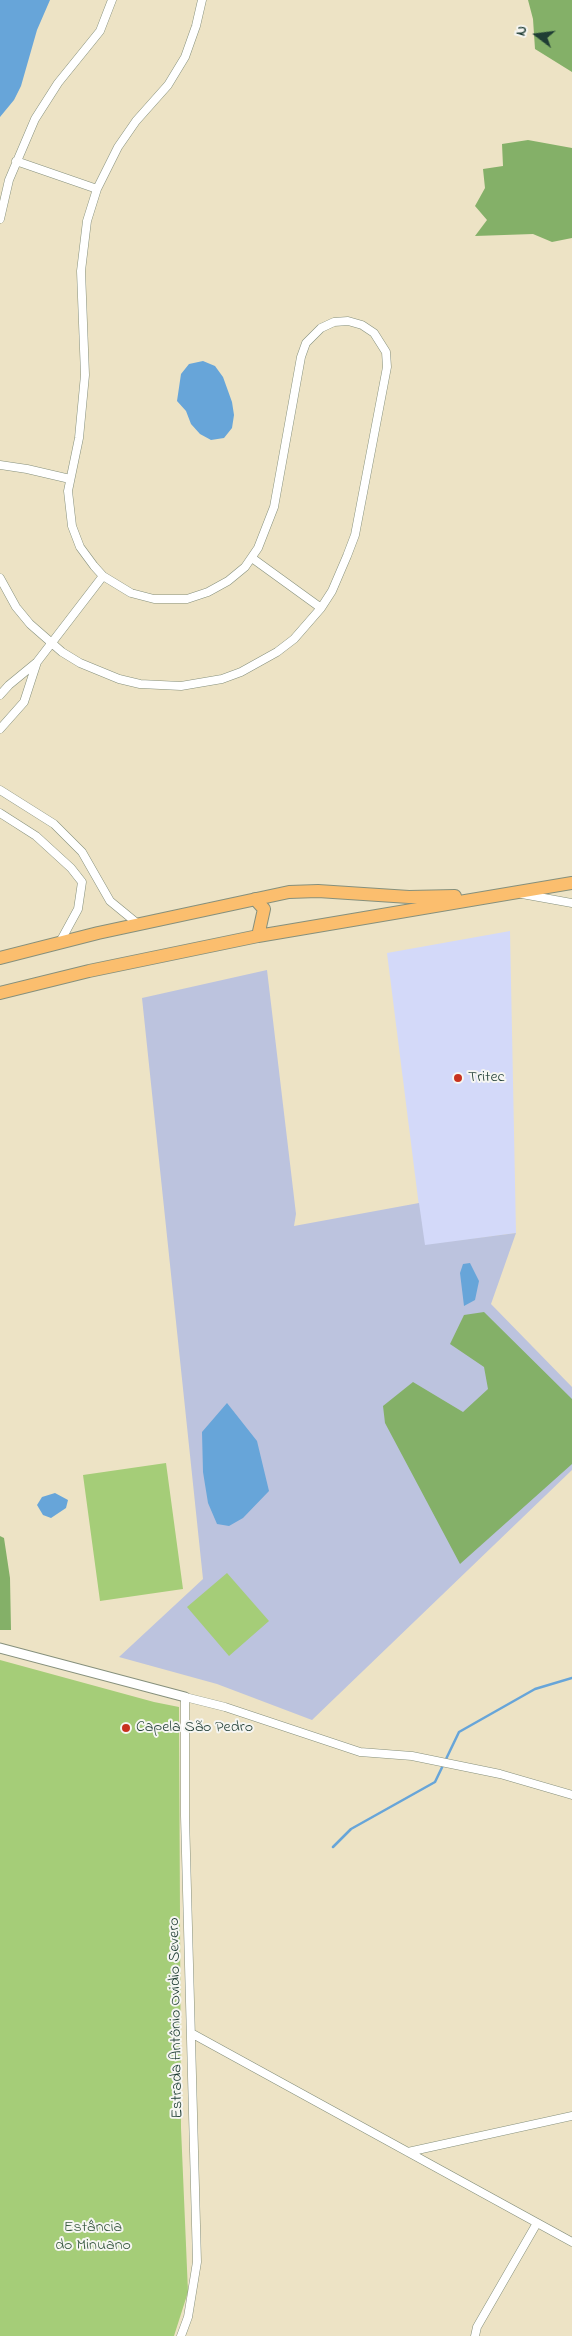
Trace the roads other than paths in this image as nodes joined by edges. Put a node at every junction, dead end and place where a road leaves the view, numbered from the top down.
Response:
1 (112, 0) edge
2 (202, 0) edge
3 (16, 161) junction
4 (97, 189) junction
5 (0, 219) edge
6 (0, 465) edge
7 (70, 480) junction
8 (252, 558) junction
9 (103, 576) junction
10 (0, 578) edge
11 (321, 608) junction
12 (52, 644) junction
13 (37, 662) junction
14 (0, 696) edge
15 (0, 729) edge
16 (0, 790) edge
17 (0, 813) edge
18 (572, 877) edge
19 (572, 883) edge
20 (516, 893) junction
21 (255, 899) junction
22 (572, 903) edge
23 (138, 924) junction
24 (258, 936) junction
25 (59, 944) junction
26 (0, 958) edge
27 (0, 993) edge
28 (0, 1648) edge
29 (185, 1697) junction
30 (572, 1795) edge
31 (191, 2033) junction
32 (572, 2116) edge
33 (408, 2152) junction
34 (537, 2223) junction
35 (572, 2242) edge
36 (181, 2336) edge
37 (475, 2336) edge

1 - 3 street
2 - 4 street
3 - 4 street
3 - 5 street
4 - 7 street
6 - 7 street
7 - 9 street
8 - 9 street
8 - 11 street
8 - 11 street
9 - 12 street
10 - 12 street
11 - 12 street
12 - 13 street
13 - 14 street
13 - 15 street
16 - 23 street
17 - 25 street
18 - 21 highway
19 - 20 highway
20 - 22 street
20 - 24 highway
21 - 23 highway
21 - 24 highway
23 - 25 highway
24 - 27 highway
25 - 26 highway
28 - 29 street
29 - 30 street
29 - 31 street, Estrada Antônio Ovidio Severo
31 - 33 street
31 - 36 street, Estrada Antônio Ovidio Severo
32 - 33 street
33 - 34 street
34 - 35 street
34 - 37 street

